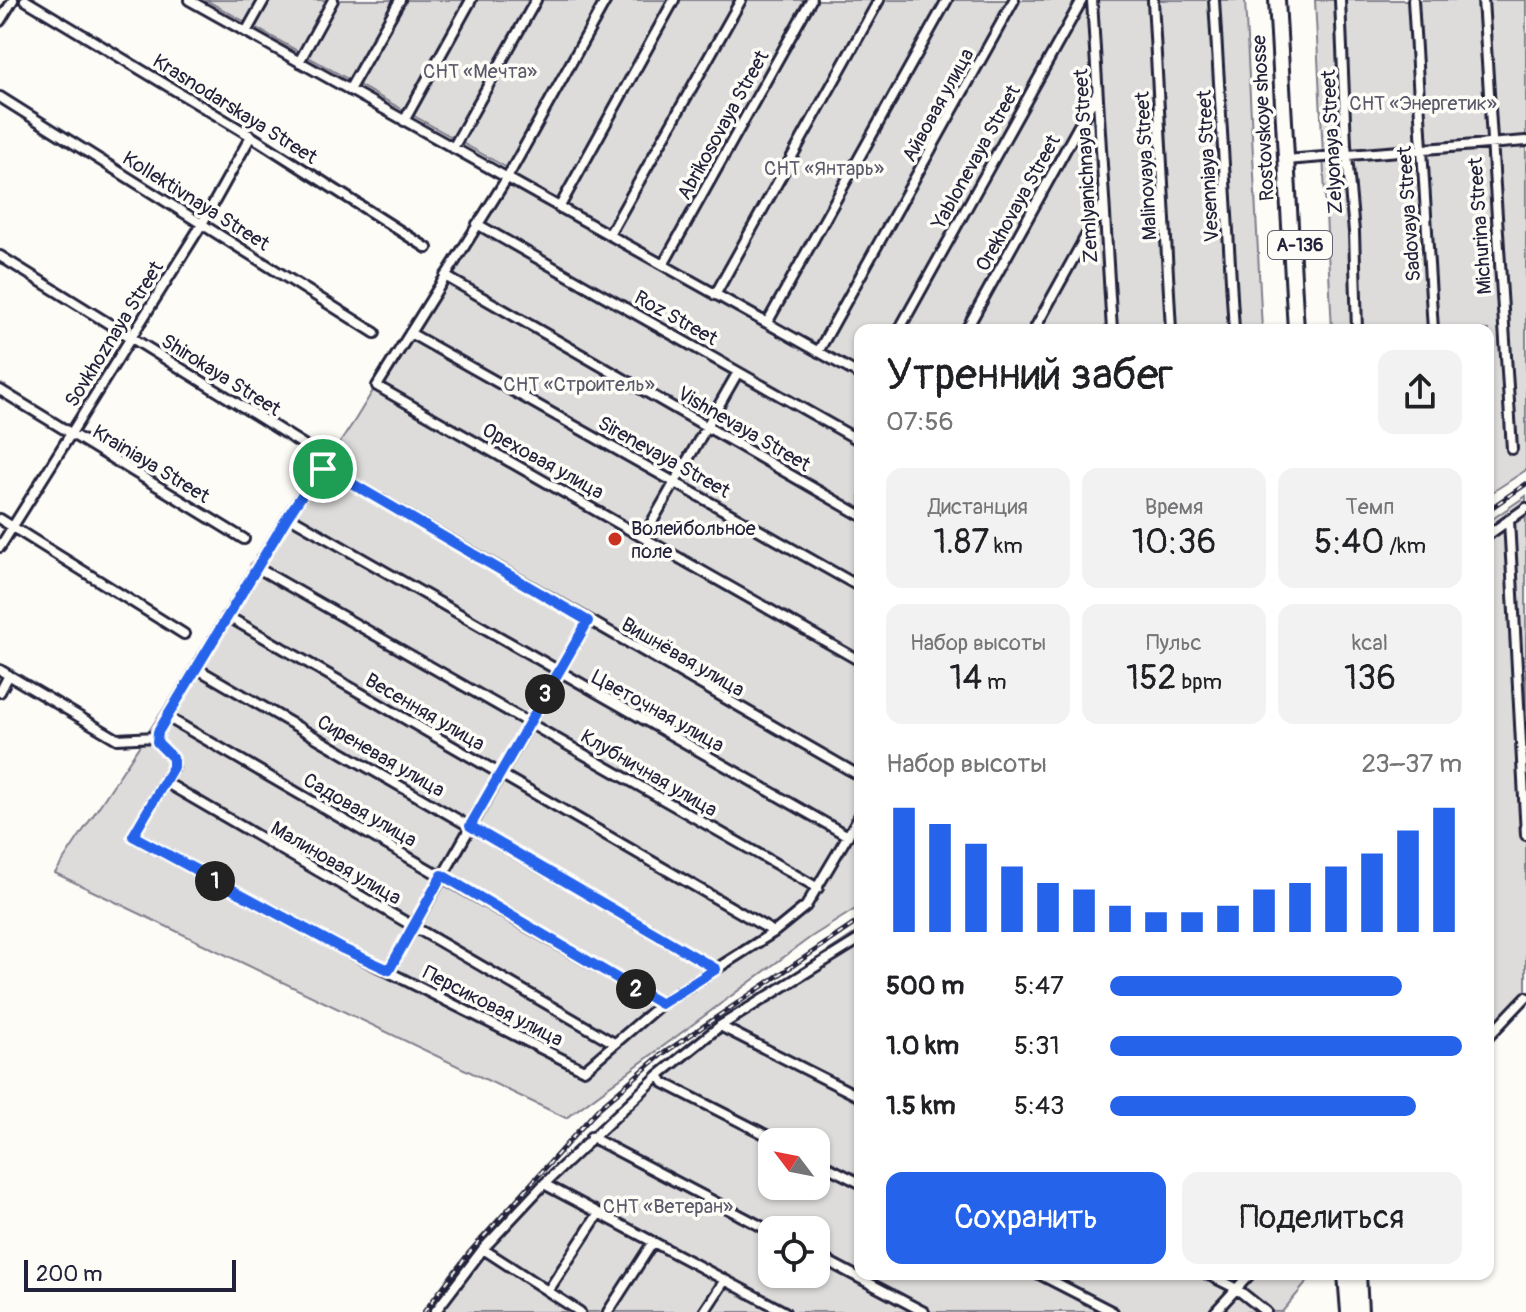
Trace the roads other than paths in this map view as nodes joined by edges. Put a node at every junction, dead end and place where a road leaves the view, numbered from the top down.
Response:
1 (13, 0) edge
2 (25, 0) edge
3 (264, 0) edge
4 (333, 0) edge
5 (400, 0) edge
6 (471, 0) edge
7 (536, 0) edge
8 (606, 0) edge
9 (674, 0) edge
10 (741, 0) edge
11 (811, 0) edge
12 (879, 0) edge
13 (947, 0) edge
14 (1014, 0) edge
15 (1082, 0) edge
16 (1092, 0) edge
17 (1153, 0) edge
18 (1214, 0) edge
19 (1277, 0) edge
20 (1286, 0) edge
21 (1340, 0) edge
22 (1413, 0) edge
23 (1483, 0) edge
24 (193, 1) edge
25 (0, 21) edge
26 (246, 32) junction
27 (299, 62) junction
28 (349, 90) junction
29 (1098, 91) junction
30 (0, 97) edge
31 (404, 121) junction
32 (251, 136) junction
33 (1526, 141) edge
34 (1491, 145) junction
35 (453, 148) junction
36 (1421, 149) junction
37 (1347, 157) junction
38 (1290, 160) junction
39 (507, 178) junction
40 (1103, 205) junction
41 (559, 208) junction
42 (202, 224) junction
43 (477, 224) junction
44 (609, 235) junction
45 (427, 248) dead end
46 (0, 256) edge
47 (663, 265) junction
48 (445, 276) junction
49 (715, 295) junction
50 (1111, 315) junction
51 (767, 323) junction
52 (902, 324) edge
53 (969, 324) edge
54 (1037, 324) edge
55 (1106, 324) edge
56 (1112, 324) edge
57 (1171, 324) edge
58 (1234, 324) edge
59 (1296, 324) edge
60 (1304, 324) edge
61 (1357, 324) edge
62 (1433, 324) edge
63 (375, 333) dead end
64 (410, 333) junction
65 (131, 338) junction
66 (818, 352) junction
67 (738, 372) junction
68 (854, 372) edge
69 (0, 390) edge
70 (707, 426) junction
71 (70, 433) junction
72 (854, 438) edge
73 (304, 445) dead end
74 (1512, 449) dead end
75 (674, 481) junction
76 (1526, 508) edge
77 (854, 512) edge
78 (288, 516) junction
79 (0, 519) edge
80 (1509, 520) junction
81 (12, 526) junction
82 (1494, 531) edge
83 (644, 536) junction
84 (244, 539) dead end
85 (0, 547) edge
86 (256, 567) junction
87 (854, 584) edge
88 (227, 616) junction
89 (588, 621) junction
90 (184, 634) dead end
91 (854, 658) edge
92 (196, 668) junction
93 (0, 670) edge
94 (558, 673) junction
95 (9, 675) junction
96 (0, 692) edge
97 (167, 717) junction
98 (528, 723) junction
99 (155, 737) junction
100 (854, 773) edge
101 (499, 774) junction
102 (165, 782) junction
103 (470, 826) junction
104 (854, 826) edge
105 (1526, 835) edge
106 (848, 836) junction
107 (442, 875) junction
108 (818, 888) junction
109 (412, 926) junction
110 (774, 932) junction
111 (854, 943) edge
112 (716, 969) junction
113 (389, 970) junction
114 (1526, 997) edge
115 (661, 1004) junction
116 (720, 1026) junction
117 (1494, 1031) edge
118 (614, 1043) junction
119 (659, 1075) junction
120 (854, 1094) edge
121 (758, 1131) edge
122 (591, 1137) junction
123 (830, 1168) edge
124 (854, 1180) edge
125 (544, 1184) junction
126 (599, 1213) junction
127 (758, 1225) edge
128 (653, 1242) junction
129 (483, 1249) junction
130 (830, 1262) edge
131 (854, 1275) edge
132 (725, 1280) junction
133 (863, 1280) edge
134 (1051, 1280) edge
135 (1219, 1280) edge
136 (1245, 1280) edge
137 (1346, 1280) edge
138 (1358, 1280) edge
139 (1237, 1289) junction
140 (548, 1291) junction
141 (439, 1311) edge
142 (580, 1312) edge
143 (608, 1312) edge
144 (704, 1312) edge
145 (785, 1312) edge
146 (924, 1312) edge
147 (1113, 1312) edge
148 (1215, 1312) edge
149 (1266, 1312) edge
150 (1349, 1312) edge
151 (1360, 1312) edge

1 - 25 street
2 - 32 street, Krasnodarskaya Street
3 - 26 street
4 - 27 street
5 - 28 street
6 - 31 street
7 - 35 street
8 - 39 street
9 - 41 street
10 - 44 street
11 - 47 street, Abrikosovaya Street
12 - 49 street
13 - 51 street
14 - 66 street, Айвовая улица
15 - 52 street, Yablonevaya Street
16 - 29 street, Zemlyanichnaya Street
17 - 57 street, Malinovaya Street
18 - 58 street, Vesenniaya Street
19 - 38 highway, Rostovskoye shosse / А-136
20 - 38 highway, Rostovskoye shosse / А-136
21 - 37 street, Zelyonaya Street
22 - 36 street, Sadovaya Street
23 - 34 street, Michurina Street
24 - 26 street
26 - 27 street
27 - 28 street
28 - 31 street
29 - 40 street, Zemlyanichnaya Street
29 - 53 street, Orekhovaya Street
30 - 42 street, Kollektivnaya Street
31 - 35 street
32 - 42 street, Sovkhoznaya Street
32 - 45 street, Krasnodarskaya Street
33 - 34 street
34 - 36 street
34 - 74 street, Michurina Street
35 - 39 street
36 - 37 street
36 - 62 street, Sadovaya Street
37 - 38 street
37 - 61 street, Zelyonaya Street
38 - 59 highway, Rostovskoye shosse / А-136
38 - 60 highway, Rostovskoye shosse / А-136
39 - 41 street
39 - 43 street
40 - 50 street, Zemlyanichnaya Street
40 - 54 street
41 - 44 street
42 - 63 street, Kollektivnaya Street
42 - 65 street, Sovkhoznaya Street
43 - 48 street
43 - 67 street, Roz Street
44 - 47 street
46 - 65 street, Shirokaya Street
47 - 49 street
48 - 64 street
48 - 70 street, Vishnevaya Street
49 - 51 street
50 - 55 street
50 - 56 street, Zemlyanichnaya Street
51 - 66 street
64 - 75 street, Sirenevaya Street
64 - 83 street, Ореховая улица
65 - 71 street, Sovkhoznaya Street
65 - 73 street, Shirokaya Street
66 - 68 street
67 - 70 street
67 - 72 street, Roz Street
69 - 71 street, Krainiaya Street
70 - 75 street
70 - 77 street, Vishnevaya Street
71 - 81 street, Sovkhoznaya Street
71 - 84 street, Krainiaya Street
75 - 83 street
75 - 87 street, Sirenevaya Street
76 - 80 street
78 - 86 street
78 - 89 street, Вишнёвая улица
78 - 94 street, Цветочная улица
79 - 81 street
80 - 82 street
80 - 105 street
81 - 85 street, Sovkhoznaya Street
81 - 90 street
83 - 91 street, Ореховая улица
86 - 88 street
86 - 98 street, Клубничная улица
88 - 92 street
88 - 101 street, Весенняя улица
89 - 94 street
89 - 100 street, Вишнёвая улица
92 - 97 street
92 - 103 street, Сиреневая улица
93 - 95 street
94 - 98 street
94 - 106 street, Цветочная улица
95 - 96 street
95 - 99 street
97 - 99 street
97 - 107 street, Садовая улица
98 - 101 street
98 - 108 street, Клубничная улица
99 - 102 street
101 - 103 street
101 - 110 street, Весенняя улица
102 - 109 street, Малиновая улица
102 - 113 street, Персиковая улица
103 - 107 street
103 - 112 street, Сиреневая улица
104 - 106 street
106 - 108 street
107 - 109 street
107 - 115 street, Садовая улица
108 - 110 street
109 - 113 street
109 - 118 street, Малиновая улица
110 - 112 street
111 - 116 street
112 - 115 street
113 - 118 street, Персиковая улица
114 - 117 street
115 - 118 street
116 - 119 street
116 - 120 street
119 - 121 street
119 - 122 street
122 - 125 street
122 - 127 street
123 - 124 street
125 - 126 street
125 - 129 street
126 - 128 street
126 - 140 street
128 - 132 street
128 - 143 street
129 - 140 street
129 - 141 street
130 - 131 street
132 - 144 street
132 - 145 street
133 - 146 street
134 - 147 street
135 - 139 street
136 - 139 street
137 - 150 highway
138 - 151 highway
139 - 148 street
139 - 149 street
140 - 142 street

